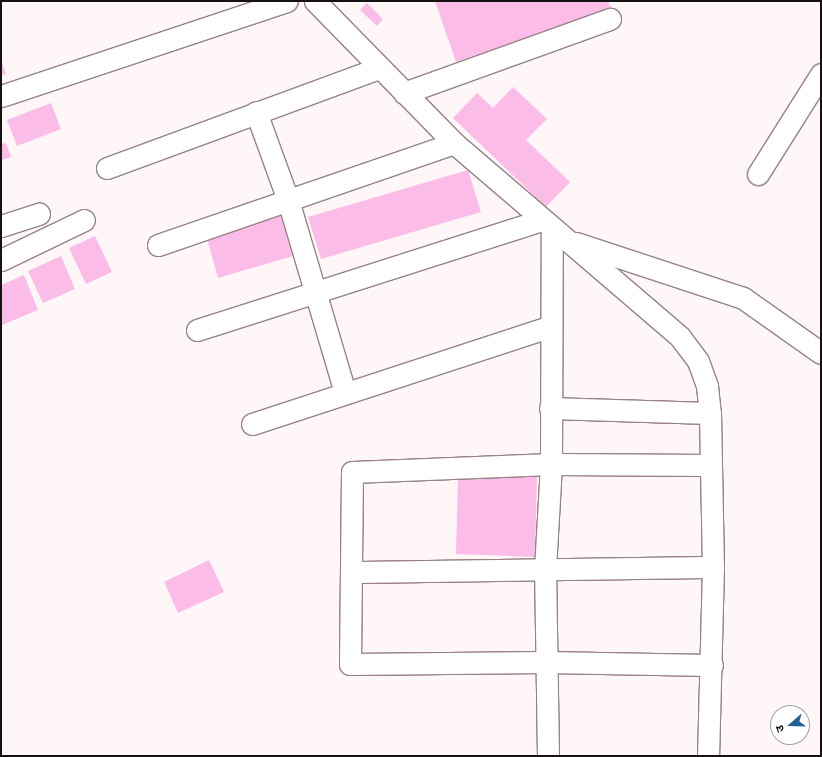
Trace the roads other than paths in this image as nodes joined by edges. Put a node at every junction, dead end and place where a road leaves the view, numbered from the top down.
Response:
1 (287, 1) edge
2 (315, 1) edge
3 (610, 19) dead end
4 (379, 68) junction
5 (821, 74) edge
6 (404, 93) junction
7 (1, 96) edge
8 (256, 112) junction
9 (454, 143) junction
10 (107, 168) dead end
11 (758, 174) dead end
12 (288, 200) junction
13 (39, 214) dead end
14 (84, 220) dead end
15 (3, 226) edge
16 (553, 229) junction
17 (158, 244) dead end
18 (9, 256) edge
19 (317, 292) junction
20 (549, 328) junction
21 (197, 330) dead end
22 (821, 353) edge
23 (345, 393) junction
24 (550, 408) junction
25 (710, 413) junction
26 (252, 424) dead end
27 (551, 464) junction
28 (710, 464) junction
29 (713, 567) junction
30 (545, 569) junction
31 (351, 572) junction
32 (545, 662) junction
33 (712, 665) junction
34 (548, 756) edge
35 (708, 756) edge

1 - 7 street
2 - 4 street
3 - 6 street
4 - 6 street
4 - 8 street
5 - 11 street
6 - 9 street
8 - 10 street
8 - 12 street
9 - 12 street
9 - 16 street
12 - 17 street
12 - 19 street
13 - 15 street
14 - 18 street
15 - 18 street
16 - 19 street
16 - 20 street
16 - 22 street
16 - 25 street
19 - 21 street
19 - 23 street
20 - 23 street
20 - 24 street
23 - 26 street
24 - 25 street
24 - 27 street
25 - 28 street
27 - 28 street
27 - 30 street
27 - 31 street
28 - 29 street
29 - 30 street
29 - 33 street
30 - 31 street
30 - 32 street
31 - 32 street
32 - 33 street
32 - 34 street
33 - 35 street

